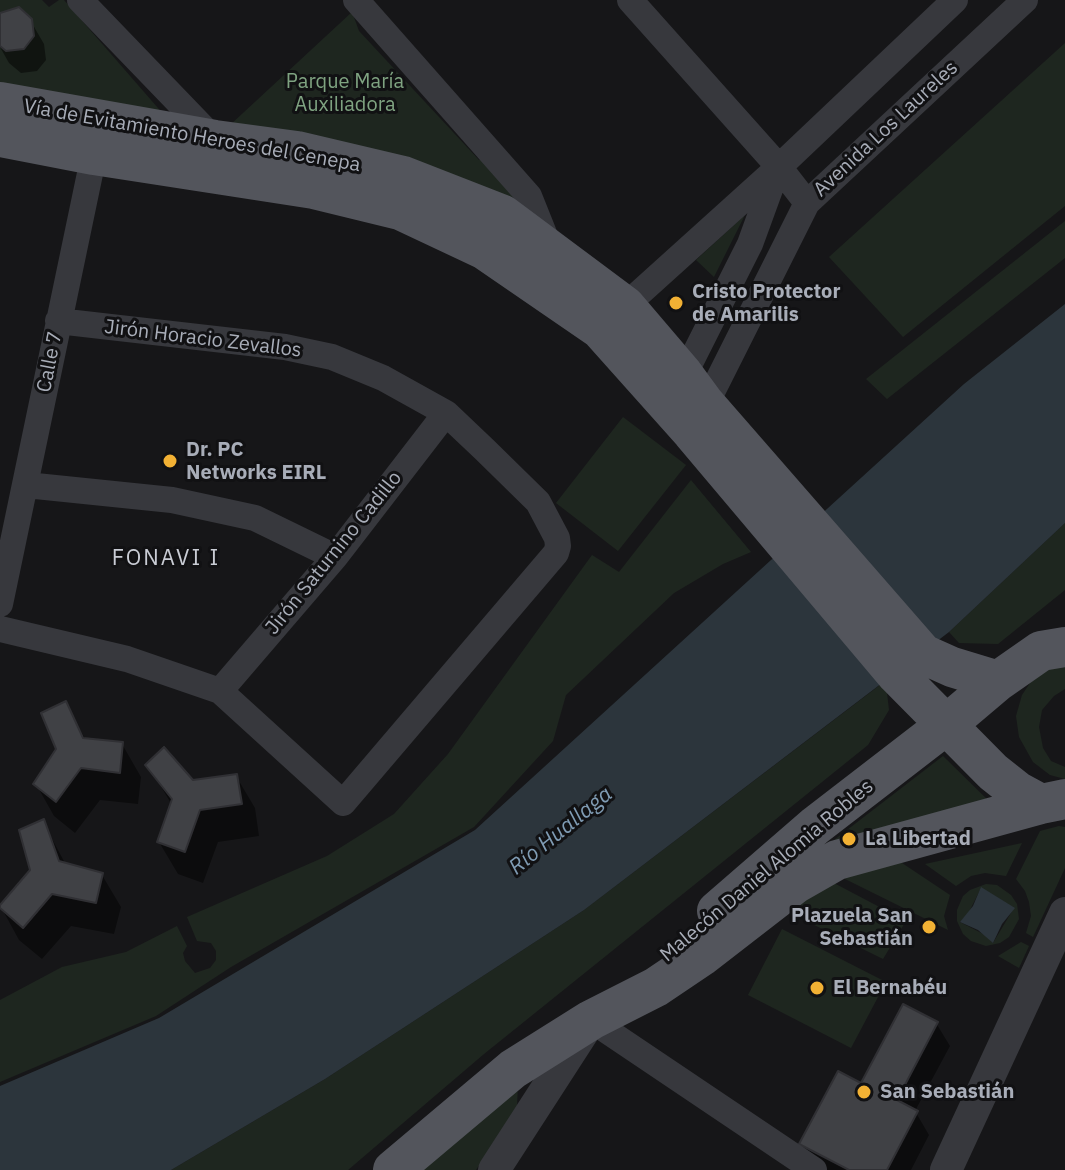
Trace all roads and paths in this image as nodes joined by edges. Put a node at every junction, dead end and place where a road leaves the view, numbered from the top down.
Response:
1 (80, 0) edge
2 (356, 0) edge
3 (630, 0) edge
4 (955, 0) edge
5 (1025, 0) edge
6 (0, 102) edge
7 (0, 137) edge
8 (98, 138) junction
9 (215, 140) junction
10 (779, 167) junction
11 (807, 203) junction
12 (551, 249) junction
13 (625, 306) junction
14 (58, 321) junction
15 (688, 404) junction
16 (446, 413) junction
17 (26, 485) junction
18 (335, 557) junction
19 (0, 604) edge
20 (0, 629) edge
21 (1057, 643) edge
22 (910, 665) junction
23 (998, 681) junction
24 (220, 691) junction
25 (946, 725) junction
26 (1053, 802) edge
27 (1065, 913) edge
28 (591, 1020) junction
29 (393, 1170) edge
30 (494, 1170) edge
31 (814, 1170) edge
32 (946, 1170) edge

1 - 9 street
2 - 12 street
3 - 10 street
4 - 10 street
5 - 11 street, Avenida Los Laureles
6 - 8 main road, Vía de Evitamiento Heroes del Cenepa
7 - 8 main road, Vía de Evitamiento Heroes del Cenepa
8 - 9 main road, Vía de Evitamiento Heroes del Cenepa
8 - 14 street, Calle 7
8 - 15 main road, Vía de Evitamiento Heroes del Cenepa
9 - 12 main road, Vía de Evitamiento Heroes del Cenepa
10 - 11 street
10 - 13 street
10 - 15 street
11 - 15 street, Avenida Los Laureles
12 - 13 main road, Vía de Evitamiento Heroes del Cenepa
13 - 15 main road, Vía de Evitamiento Heroes del Cenepa
14 - 16 street, Jirón Horacio Zevallos
14 - 17 street, Calle 7
15 - 22 main road, Vía de Evitamiento Heroes del Cenepa
16 - 18 street, Jirón Saturnino Cadillo
16 - 24 street, Jirón Horacio Zevallos
17 - 18 street
17 - 19 street, Calle 7
18 - 24 street, Jirón Saturnino Cadillo
20 - 24 street
21 - 23 main road, Malecón Daniel Alomia Robles
22 - 23 main road
22 - 25 main road, Vía de Evitamiento Heroes del Cenepa
23 - 25 main road, Malecón Daniel Alomia Robles
25 - 26 main road, Vía de Evitamiento Heroes del Cenepa
25 - 28 main road, Malecón Daniel Alomia Robles
26 - 28 main road, Malecón Daniel Alomia Robles
27 - 32 street
28 - 29 main road, Malecón Daniel Alomia Robles
28 - 30 street
28 - 31 street

